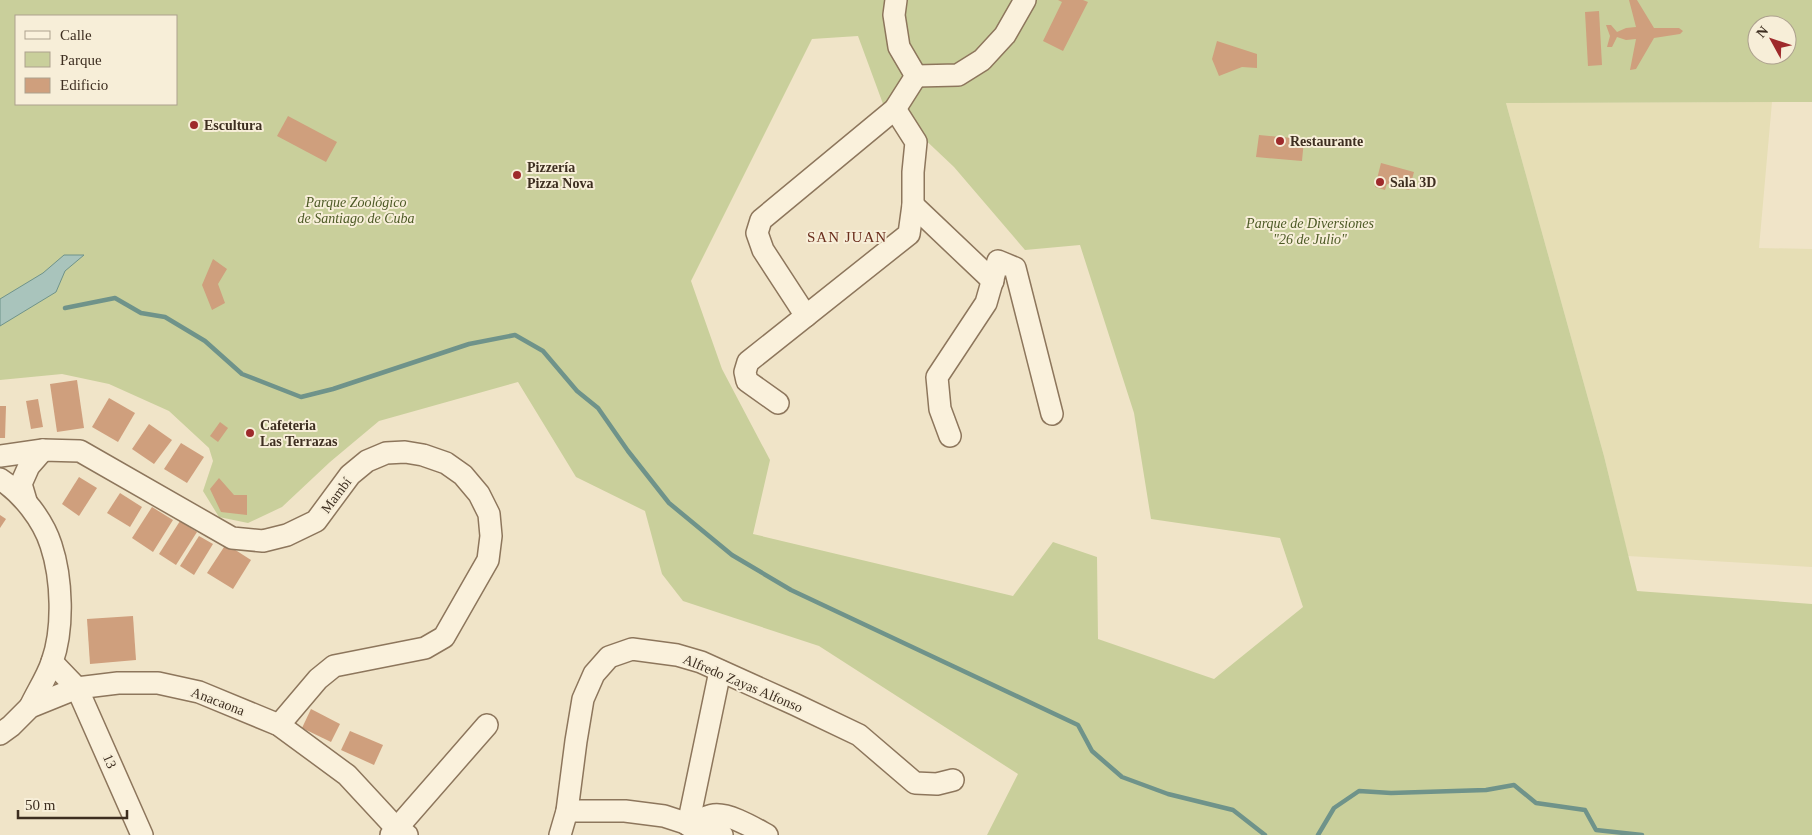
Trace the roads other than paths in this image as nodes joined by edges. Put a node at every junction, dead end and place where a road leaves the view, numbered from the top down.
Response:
1 (896, 0) edge
2 (1025, 0) edge
3 (916, 76) junction
4 (895, 109) junction
5 (913, 205) junction
6 (993, 281) junction
7 (806, 316) junction
8 (778, 403) dead end
9 (1052, 414) dead end
10 (950, 436) dead end
11 (43, 450) junction
12 (0, 456) edge
13 (0, 479) edge
14 (26, 501) junction
15 (52, 662) junction
16 (720, 671) junction
17 (78, 688) junction
18 (30, 707) junction
19 (279, 725) junction
20 (487, 725) dead end
21 (0, 734) edge
22 (953, 780) dead end
23 (567, 810) junction
24 (688, 825) junction
25 (398, 833) edge
26 (142, 835) edge
27 (560, 835) edge
28 (722, 835) edge
29 (767, 835) edge

1 - 3 street
2 - 3 street
3 - 4 street
4 - 5 street
4 - 7 street
5 - 6 street
5 - 7 street
6 - 9 street
6 - 10 street
7 - 8 street
11 - 12 street, Mambí
11 - 14 street
11 - 19 street, Mambí
13 - 14 street
14 - 15 street
15 - 17 street
15 - 18 street
16 - 22 street, Alfredo Zayas Alfonso
16 - 23 street, Alfredo Zayas Alfonso
16 - 24 street
17 - 18 street, Anacaona
17 - 19 street, Anacaona
17 - 26 street, 13
18 - 21 street, Anacaona
19 - 25 street, Anacaona
20 - 25 street
23 - 24 street
23 - 27 street, Alfredo Zayas Alfonso
24 - 28 street
24 - 29 street

